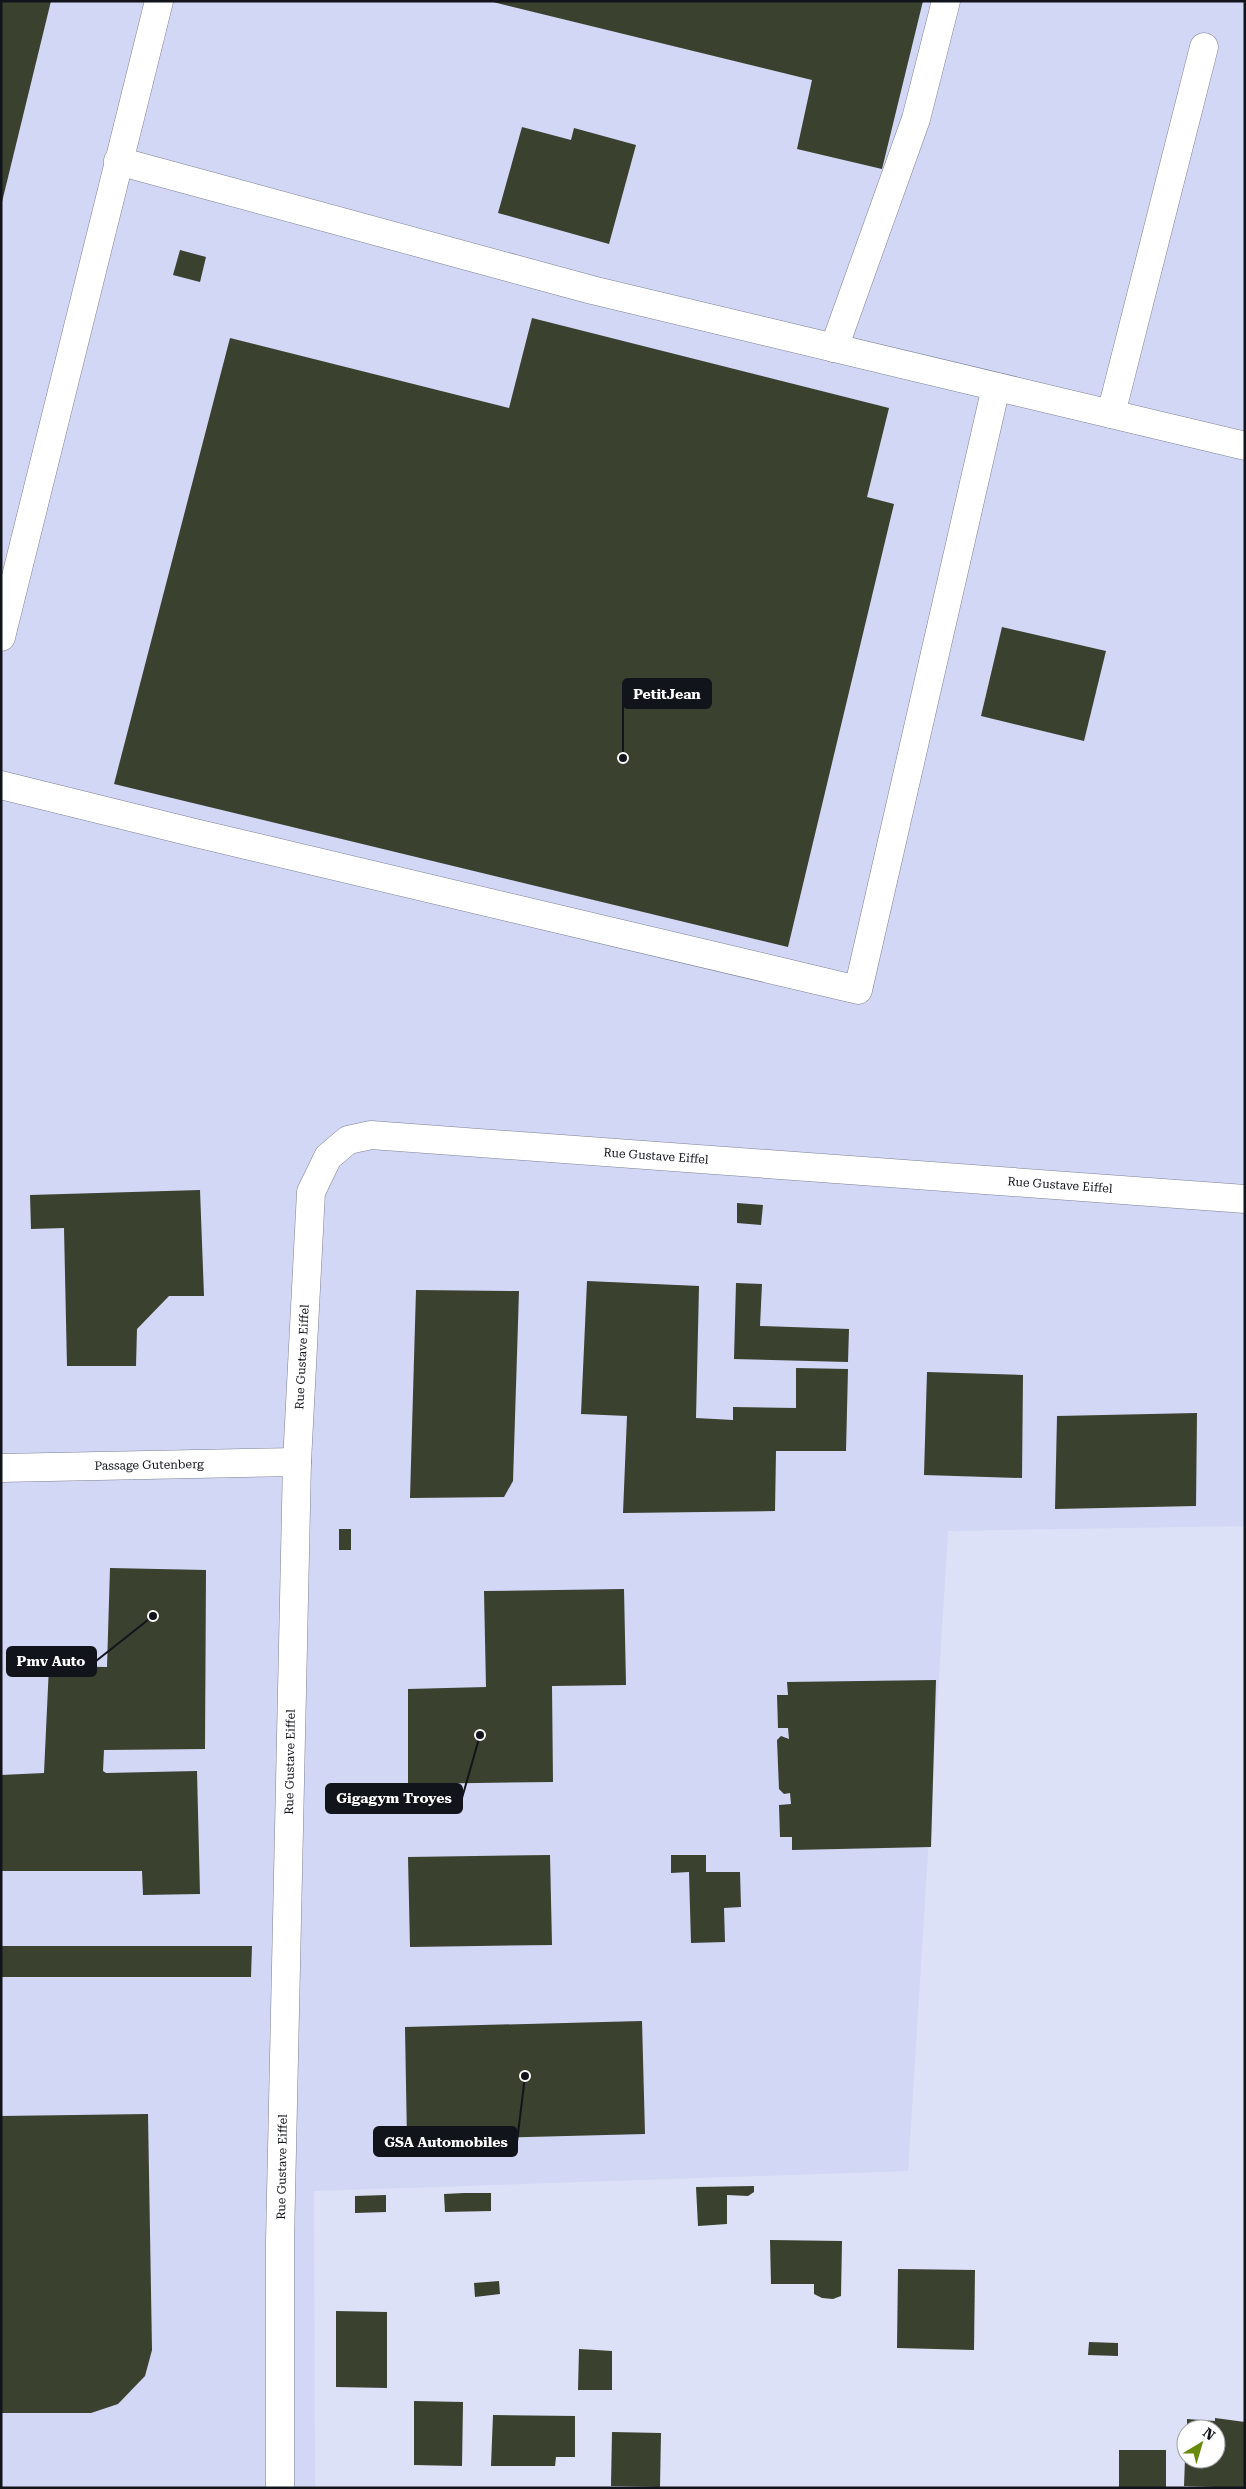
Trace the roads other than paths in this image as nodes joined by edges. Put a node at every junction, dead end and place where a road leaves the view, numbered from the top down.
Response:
1 (159, 1) edge
2 (946, 1) edge
3 (1204, 47) dead end
4 (118, 161) junction
5 (834, 348) junction
6 (996, 387) junction
7 (1111, 414) junction
8 (1245, 446) edge
9 (1, 637) edge
10 (1, 785) edge
11 (1245, 1199) edge
12 (297, 1462) junction
13 (1, 1468) edge
14 (280, 2488) edge

1 - 4 street
2 - 5 street
3 - 7 street
4 - 5 street
4 - 9 street
5 - 6 street
6 - 7 street
6 - 10 street
7 - 8 street
11 - 12 street, Rue Gustave Eiffel
12 - 13 street, Passage Gutenberg
12 - 14 street, Rue Gustave Eiffel

